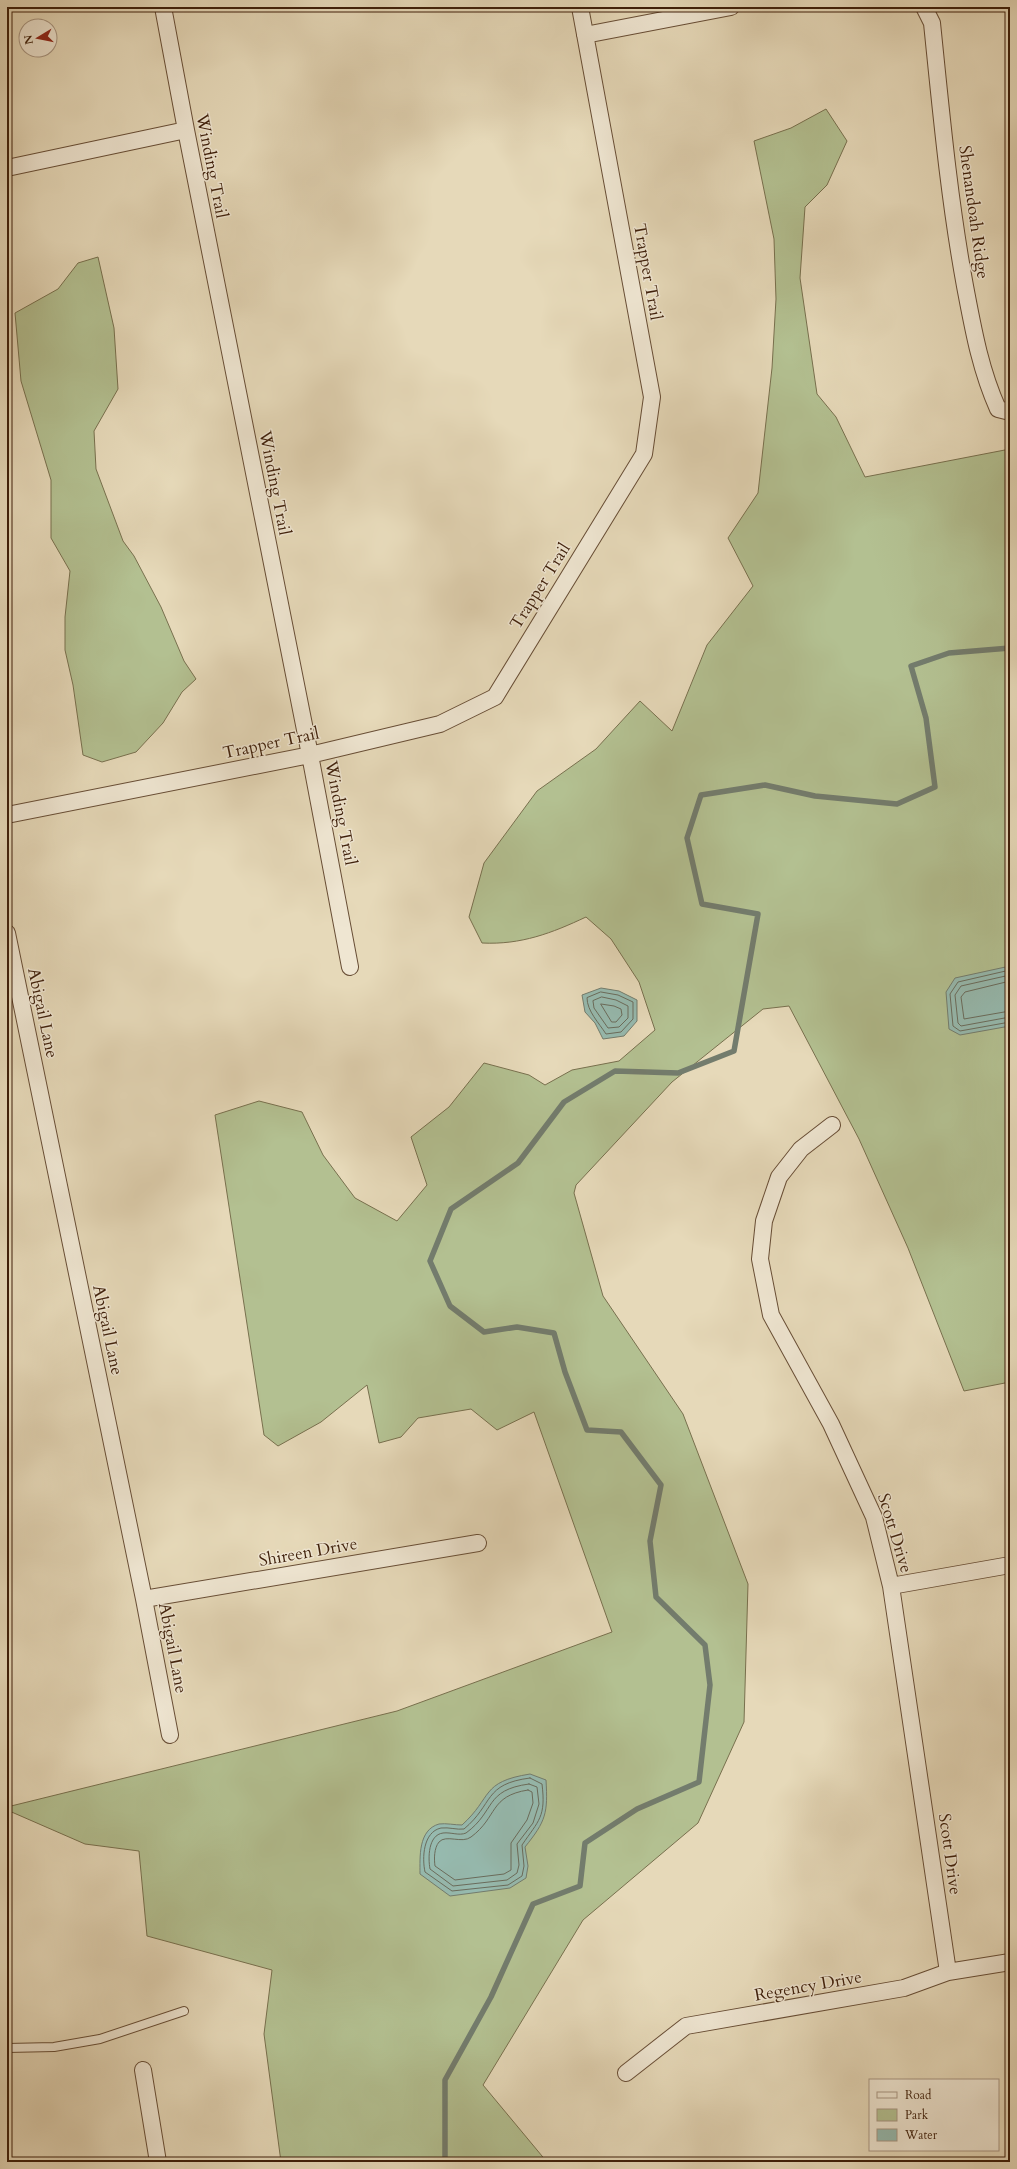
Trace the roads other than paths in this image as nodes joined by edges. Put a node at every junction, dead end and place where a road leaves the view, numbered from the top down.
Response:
1 (163, 7) edge
2 (580, 7) edge
3 (731, 7) edge
4 (924, 7) edge
5 (585, 35) junction
6 (186, 130) junction
7 (7, 168) edge
8 (1010, 412) edge
9 (310, 755) junction
10 (7, 815) edge
11 (7, 933) edge
12 (350, 967) dead end
13 (832, 1125) dead end
14 (478, 1543) dead end
15 (1010, 1565) edge
16 (891, 1586) junction
17 (144, 1599) junction
18 (170, 1735) dead end
19 (1010, 1962) edge
20 (948, 1972) junction
21 (184, 2011) dead end
22 (7, 2048) edge
23 (143, 2070) dead end
24 (626, 2073) dead end
25 (158, 2162) edge

1 - 6 street, Winding Trail
2 - 5 street, Trapper Trail
3 - 5 street
4 - 8 street, Shenandoah Ridge
5 - 9 street, Trapper Trail
6 - 7 street
6 - 9 street, Winding Trail
9 - 10 street, Trapper Trail
9 - 12 street, Winding Trail
11 - 17 street, Abigail Lane
13 - 16 street, Scott Drive
14 - 17 street, Shireen Drive
15 - 16 street
16 - 20 street, Scott Drive
17 - 18 street, Abigail Lane
19 - 20 street, Regency Drive
20 - 24 street, Regency Drive
21 - 22 lane
23 - 25 street

